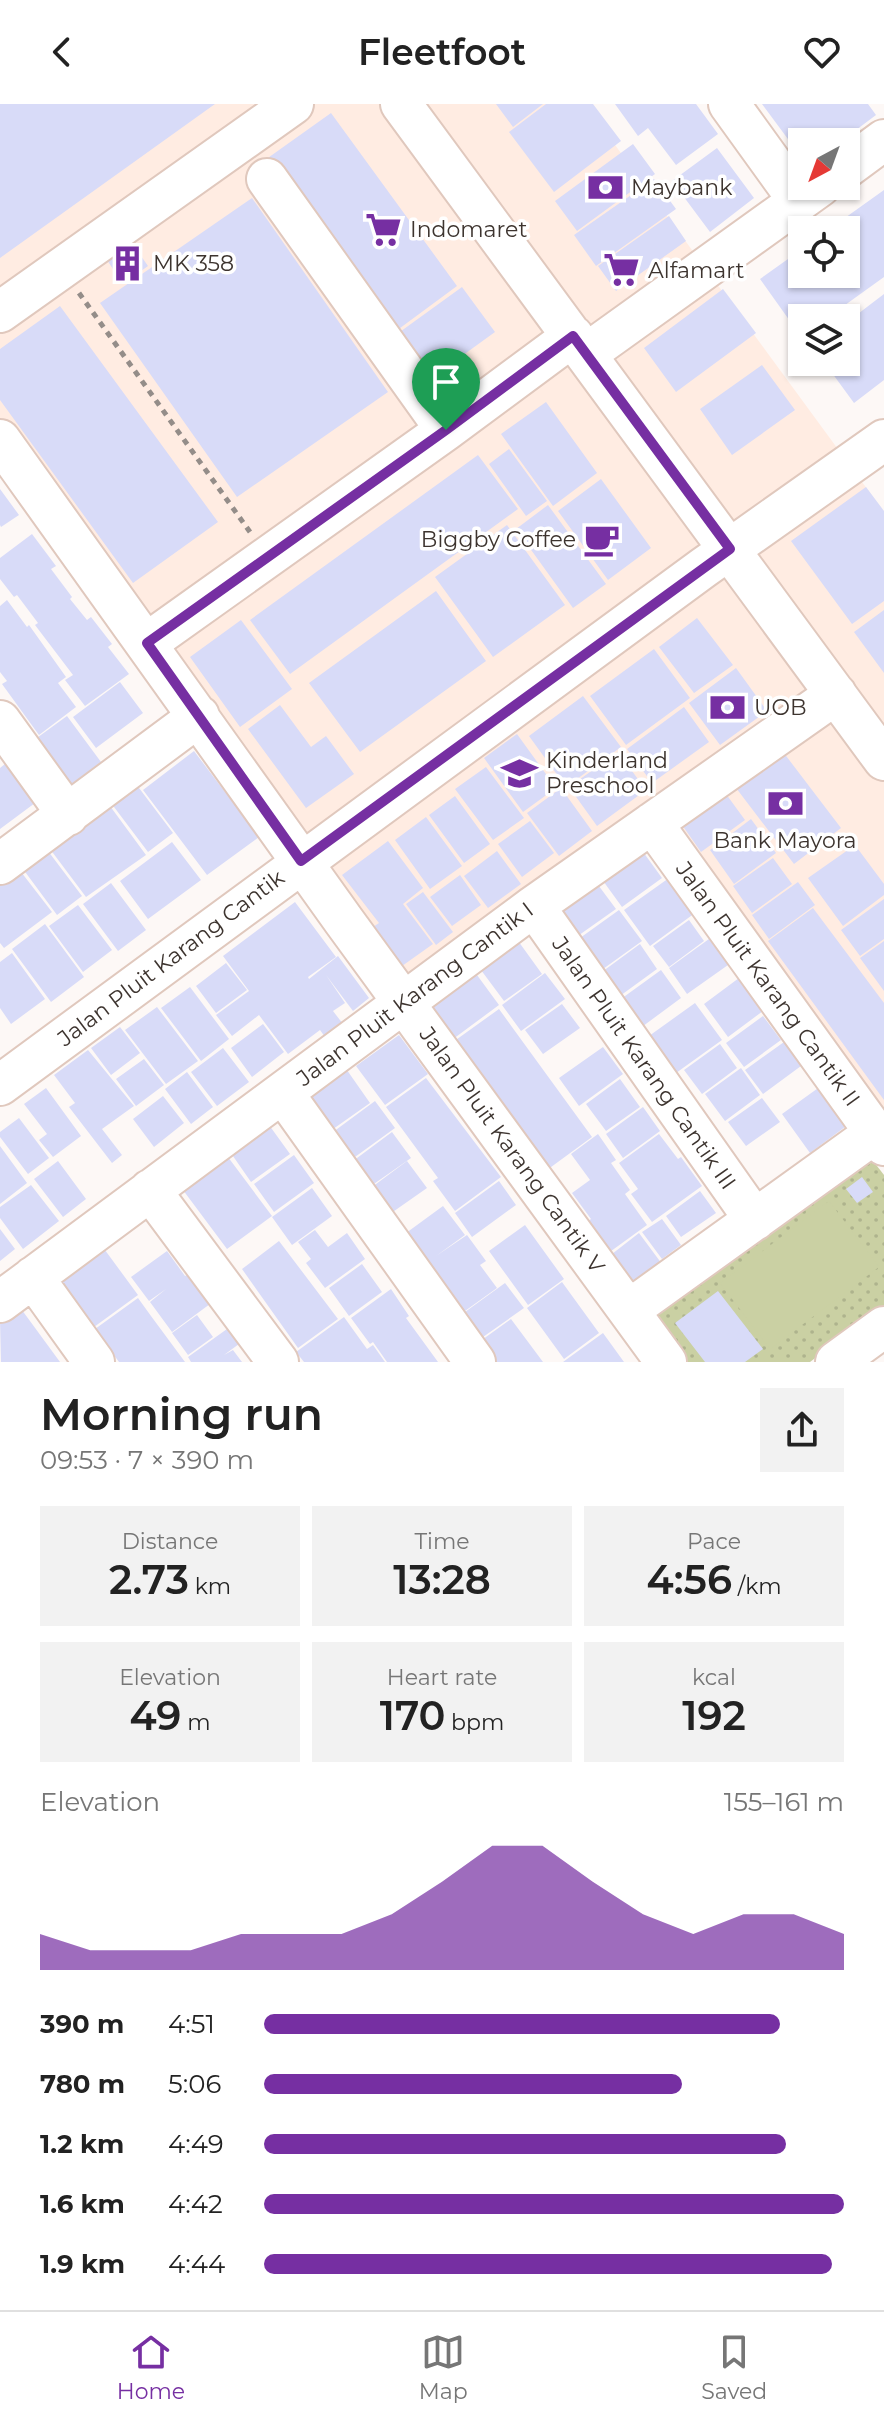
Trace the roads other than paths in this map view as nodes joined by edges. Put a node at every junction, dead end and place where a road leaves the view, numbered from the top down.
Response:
1 (293, 104) edge
2 (401, 104) edge
3 (729, 104) edge
4 (884, 140) edge
5 (860, 158) edge
6 (788, 170) edge
7 (267, 179) dead end
8 (801, 200) edge
9 (0, 312) edge
10 (580, 345) junction
11 (446, 430) junction
12 (0, 440) edge
13 (884, 440) edge
14 (730, 549) junction
15 (147, 643) junction
16 (836, 694) junction
17 (199, 716) junction
18 (0, 721) edge
19 (884, 760) edge
20 (68, 815) junction
21 (652, 823) junction
22 (301, 861) junction
23 (0, 864) edge
24 (534, 906) junction
25 (403, 1002) junction
26 (0, 1085) edge
27 (283, 1093) junction
28 (880, 1139) edge
29 (150, 1190) junction
30 (755, 1220) junction
31 (33, 1277) junction
32 (0, 1302) edge
33 (629, 1310) junction
34 (884, 1327) edge
35 (850, 1358) edge
36 (94, 1362) edge
37 (278, 1362) edge
38 (475, 1362) edge
39 (666, 1362) edge

1 - 9 street
2 - 10 street
3 - 6 street
4 - 5 street
7 - 11 street
8 - 10 street
10 - 11 street
10 - 14 street
11 - 15 street
12 - 15 street, Jalan Pluit Karang Cantik V
13 - 14 street, Jalan Pluit Karang Cantik
14 - 16 street
14 - 22 street, Jalan Pluit Karang Cantik
15 - 17 street, Jalan Pluit Karang Cantik V
16 - 19 street
16 - 21 street, Jalan Pluit Karang Cantik I
17 - 20 street
17 - 22 street, Jalan Pluit Karang Cantik V
18 - 20 street
20 - 23 street
21 - 24 street, Jalan Pluit Karang Cantik I
21 - 28 street, Jalan Pluit Karang Cantik II
22 - 25 street, Jalan Pluit Karang Cantik V
22 - 26 street, Jalan Pluit Karang Cantik
24 - 25 street, Jalan Pluit Karang Cantik I
24 - 30 street, Jalan Pluit Karang Cantik III
25 - 27 street, Jalan Pluit Karang Cantik I
25 - 33 street, Jalan Pluit Karang Cantik V
27 - 29 street, Jalan Pluit Karang Cantik I
27 - 38 street
28 - 30 street
29 - 31 street, Jalan Pluit Karang Cantik I
29 - 37 street
30 - 33 street
31 - 32 street, Jalan Pluit Karang Cantik I
31 - 36 street
33 - 39 street, Jalan Pluit Karang Cantik V
34 - 35 street

